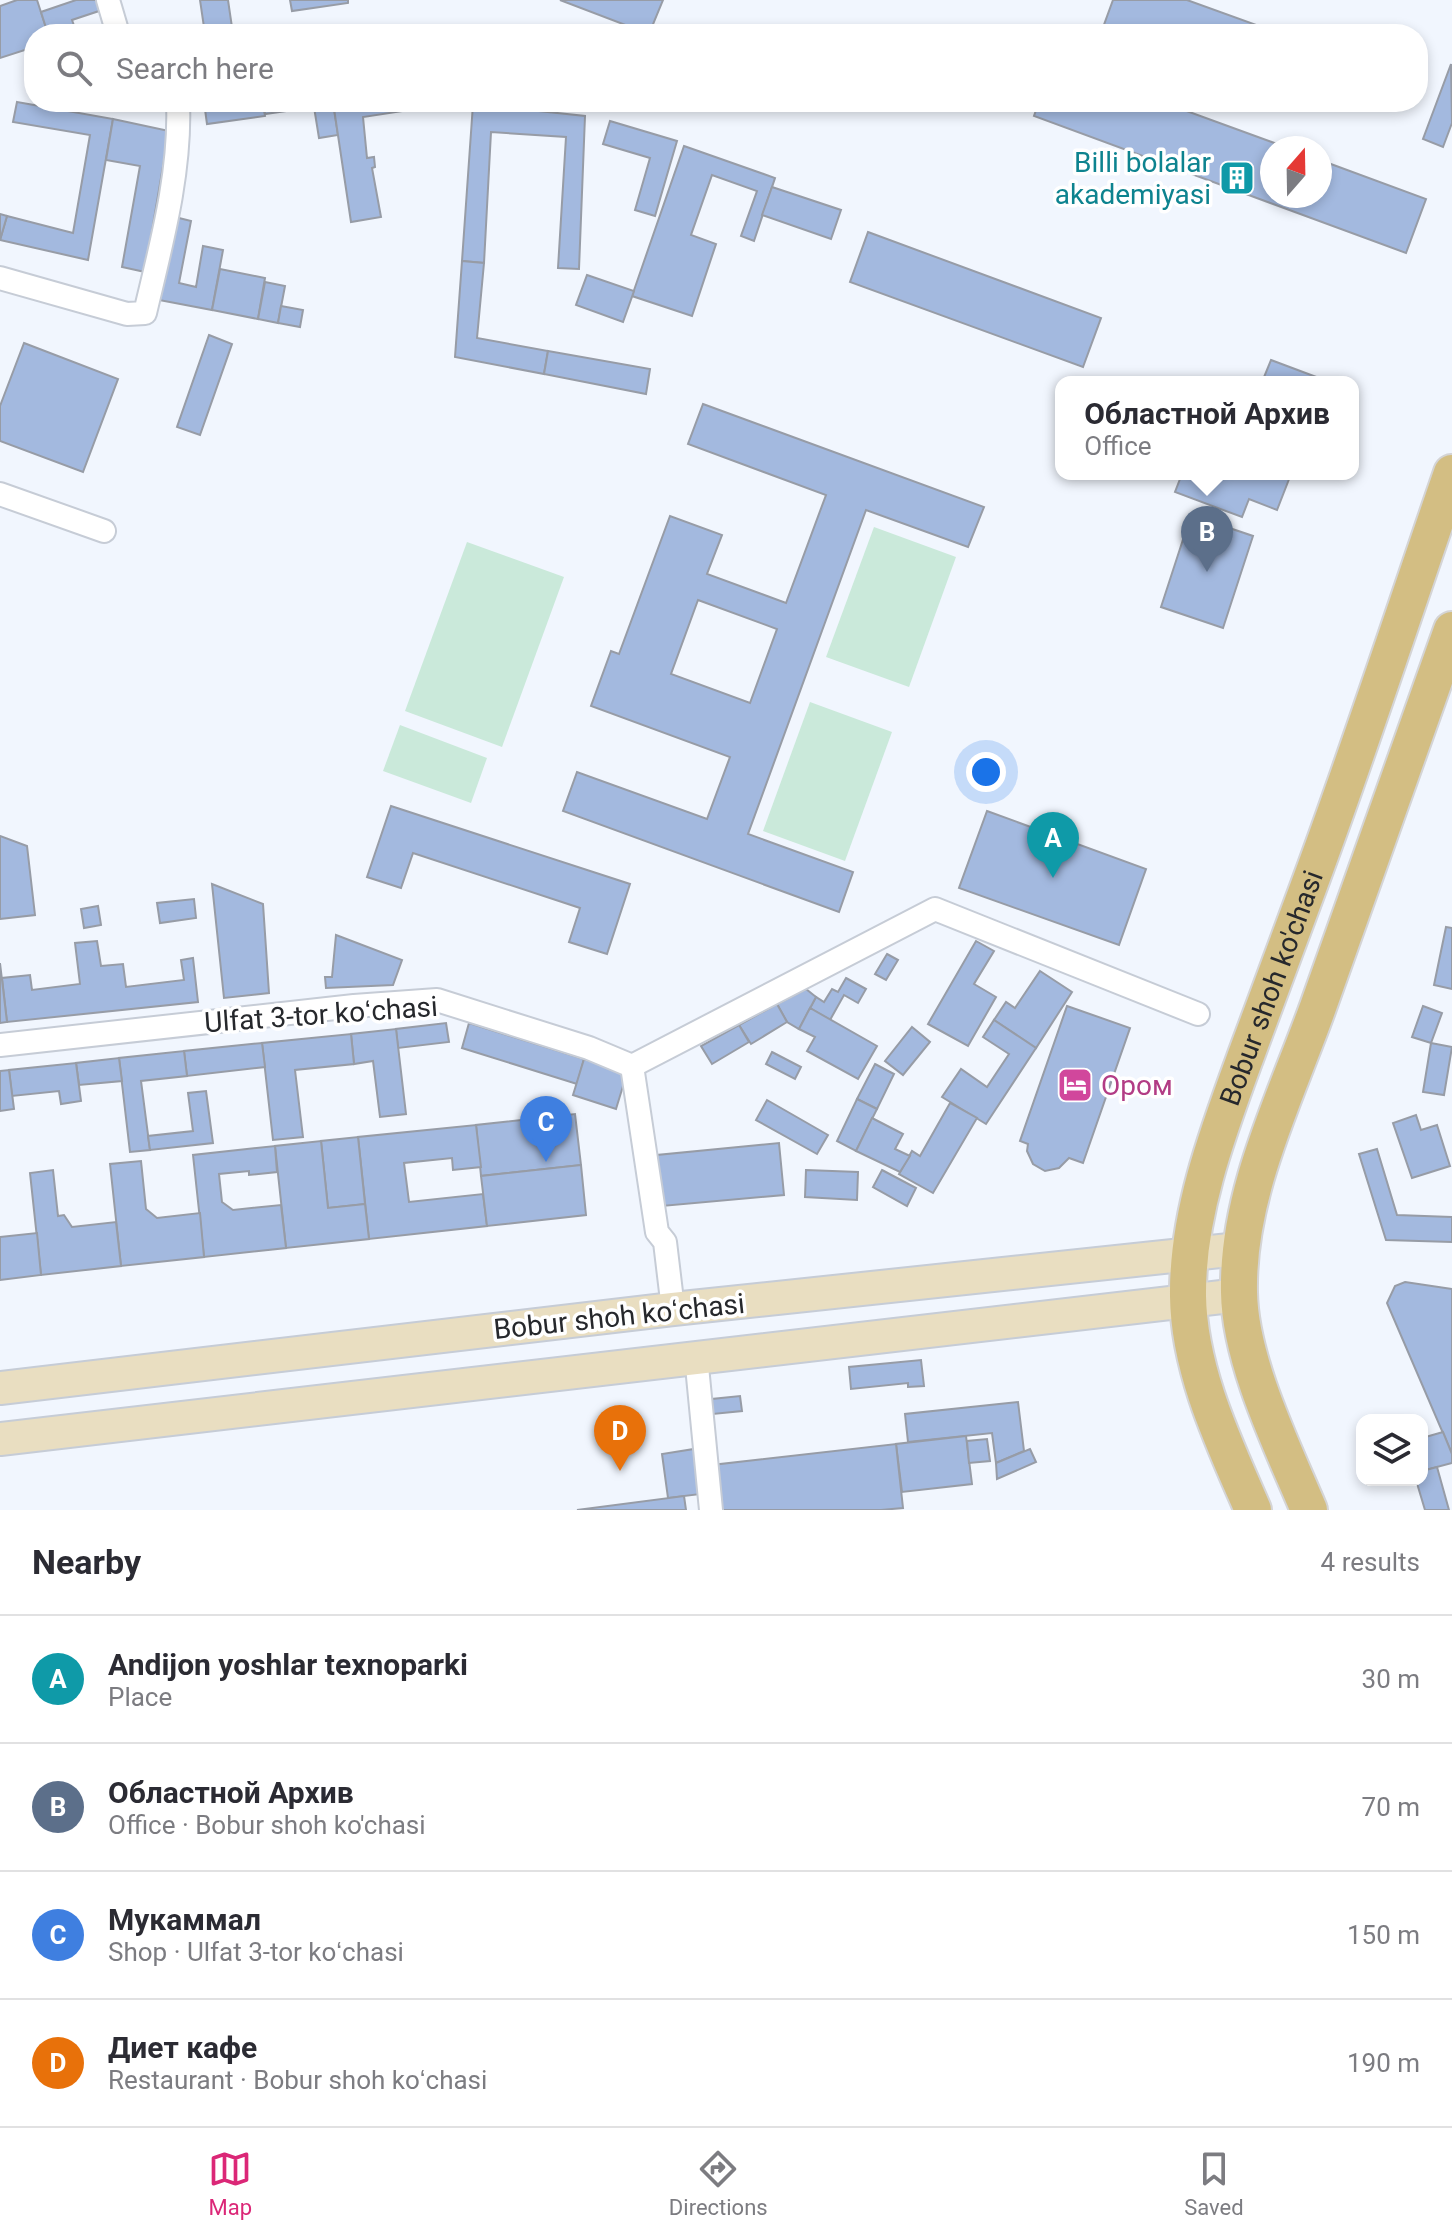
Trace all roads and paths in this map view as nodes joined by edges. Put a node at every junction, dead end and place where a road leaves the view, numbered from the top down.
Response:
1 (108, 0) edge
2 (115, 24) edge
3 (178, 112) edge
4 (0, 278) edge
5 (1452, 473) edge
6 (0, 494) edge
7 (104, 531) dead end
8 (1452, 630) edge
9 (1446, 670) edge
10 (1198, 1014) dead end
11 (0, 1045) edge
12 (632, 1066) junction
13 (1239, 1249) junction
14 (1189, 1254) junction
15 (1085, 1265) junction
16 (1239, 1295) junction
17 (1188, 1300) junction
18 (673, 1309) junction
19 (1096, 1310) junction
20 (696, 1356) junction
21 (0, 1388) edge
22 (0, 1439) edge
23 (711, 1510) edge
24 (1253, 1510) edge
25 (1309, 1510) edge

1 - 2 street
3 - 4 street
5 - 14 main road, Bobur shoh ko'chasi
6 - 7 street
8 - 9 main road, Bobur shoh ko'chasi
9 - 13 main road, Bobur shoh ko'chasi
10 - 12 street
11 - 12 street, Ulfat 3-tor koʻchasi
12 - 18 street
13 - 14 main road, Bobur shoh koʻchasi
13 - 16 main road, Bobur shoh ko'chasi
14 - 15 main road, Bobur shoh koʻchasi
14 - 17 main road, Bobur shoh ko'chasi
15 - 18 main road, Bobur shoh koʻchasi
15 - 19 main road
16 - 17 main road, Bobur shoh koʻchasi
16 - 25 main road, Bobur shoh ko'chasi
17 - 19 main road, Bobur shoh koʻchasi
17 - 24 main road, Bobur shoh ko'chasi
18 - 21 main road, Bobur shoh koʻchasi
19 - 20 main road, Bobur shoh koʻchasi
20 - 22 main road, Bobur shoh koʻchasi
20 - 23 street

